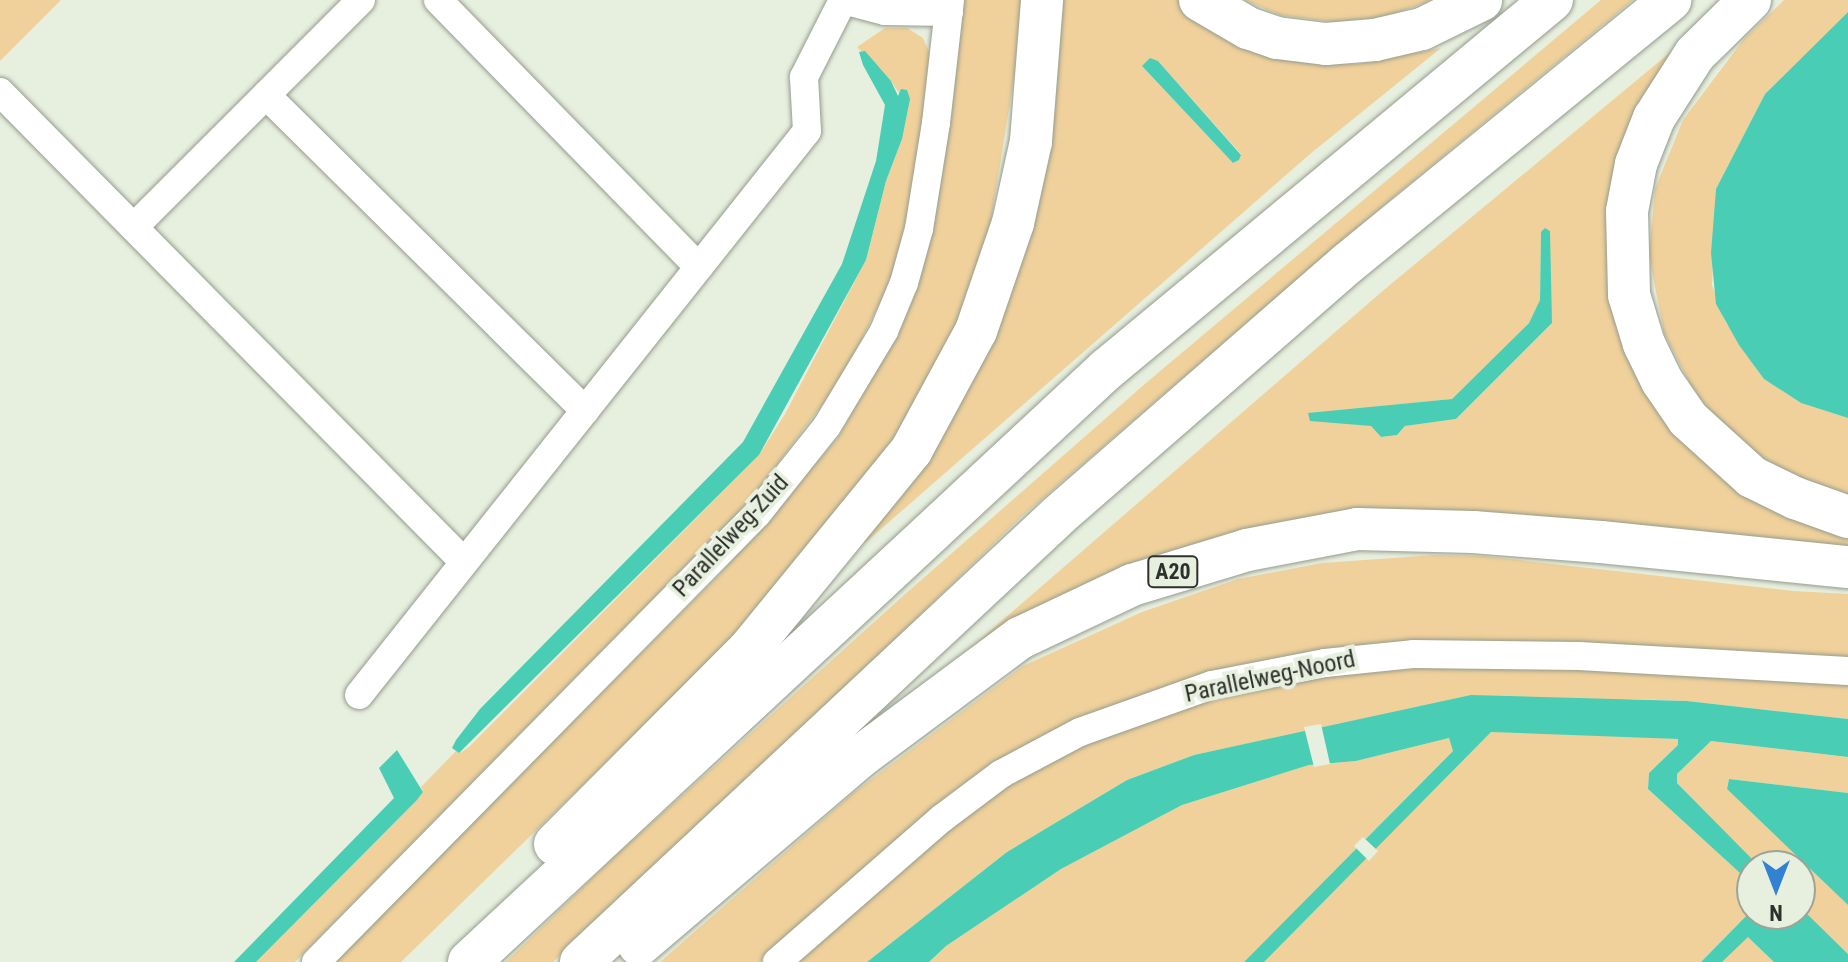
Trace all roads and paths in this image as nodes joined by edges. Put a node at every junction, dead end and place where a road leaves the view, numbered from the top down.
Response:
1 (361, 0) edge
2 (438, 0) edge
3 (843, 0) edge
4 (1042, 0) edge
5 (1200, 0) edge
6 (1481, 0) edge
7 (1552, 0) edge
8 (1670, 0) edge
9 (1750, 0) edge
10 (950, 6) edge
11 (0, 92) edge
12 (266, 95) junction
13 (134, 227) junction
14 (699, 267) junction
15 (585, 411) junction
16 (1848, 517) edge
17 (464, 562) junction
18 (1848, 567) edge
19 (1848, 671) edge
20 (359, 695) dead end
21 (474, 957) edge
22 (316, 962) edge
23 (581, 962) edge
24 (620, 962) edge
25 (777, 962) edge

1 - 12 street
2 - 14 street
3 - 10 street
3 - 14 street
4 - 21 highway
5 - 6 highway
7 - 21 highway
8 - 23 highway
9 - 16 highway
10 - 22 street, Parallelweg-Zuid
11 - 13 street
12 - 13 street
12 - 15 street
13 - 17 street
14 - 15 street
15 - 17 street
17 - 20 street
18 - 24 highway, A20
19 - 25 street, Parallelweg-Noord

